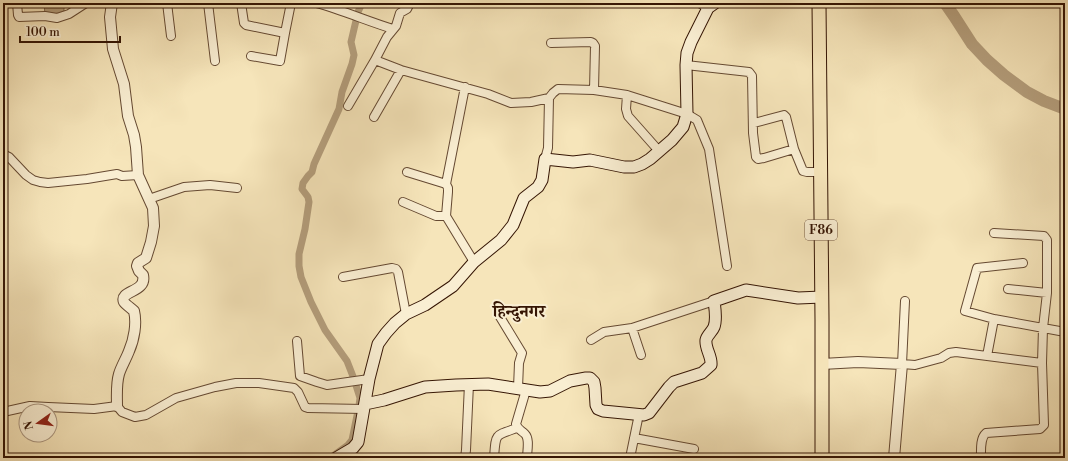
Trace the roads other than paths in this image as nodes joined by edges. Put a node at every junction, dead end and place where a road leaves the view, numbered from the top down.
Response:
1 (17, 3) edge
2 (86, 3) edge
3 (112, 3) edge
4 (167, 3) edge
5 (208, 3) edge
6 (241, 3) edge
7 (291, 3) edge
8 (316, 3) edge
9 (410, 3) edge
10 (819, 3) edge
11 (708, 5) edge
12 (393, 29) junction
13 (285, 33) junction
14 (171, 36) dead end
15 (551, 43) dead end
16 (251, 56) dead end
17 (375, 60) junction
18 (215, 61) dead end
19 (686, 65) junction
20 (401, 70) junction
21 (465, 87) junction
22 (594, 90) junction
23 (627, 95) junction
24 (549, 98) junction
25 (348, 106) dead end
26 (687, 114) junction
27 (374, 117) dead end
28 (754, 123) junction
29 (794, 149) junction
30 (659, 151) junction
31 (3, 154) edge
32 (545, 159) junction
33 (407, 172) dead end
34 (820, 172) junction
35 (138, 175) junction
36 (446, 184) junction
37 (237, 188) dead end
38 (149, 199) junction
39 (403, 202) dead end
40 (446, 216) junction
41 (994, 233) dead end
42 (474, 262) junction
43 (1023, 263) dead end
44 (728, 266) dead end
45 (344, 277) dead end
46 (1008, 289) dead end
47 (1047, 293) junction
48 (822, 297) junction
49 (714, 301) junction
50 (906, 301) dead end
51 (497, 312) dead end
52 (406, 314) junction
53 (994, 319) junction
54 (632, 328) junction
55 (1043, 328) junction
56 (1065, 332) edge
57 (591, 340) dead end
58 (297, 341) dead end
59 (641, 355) dead end
60 (987, 356) junction
61 (1042, 363) junction
62 (822, 364) junction
63 (902, 364) junction
64 (360, 380) junction
65 (469, 384) junction
66 (522, 389) junction
67 (117, 406) junction
68 (361, 407) junction
69 (3, 412) edge
70 (639, 414) junction
71 (518, 428) junction
72 (634, 438) junction
73 (694, 448) dead end
74 (354, 453) edge
75 (336, 458) edge
76 (465, 458) edge
77 (494, 458) edge
78 (527, 458) edge
79 (630, 458) edge
80 (822, 458) edge
81 (894, 458) edge
82 (981, 458) edge

1 - 2 street
3 - 35 street
4 - 14 street
5 - 18 street
6 - 13 street
7 - 13 street
8 - 12 street
9 - 12 street
10 - 34 main road, F86
11 - 19 main road
12 - 17 street
13 - 16 street
15 - 22 street
17 - 20 street
17 - 25 street
19 - 26 main road
19 - 28 street
20 - 21 street
20 - 27 street
21 - 24 street
21 - 36 street
22 - 23 street
22 - 24 street
23 - 26 street
23 - 30 street
24 - 32 street
26 - 30 main road
26 - 44 street
28 - 29 street
28 - 29 street
29 - 34 street
30 - 32 main road
31 - 35 street
32 - 42 main road
33 - 36 street
34 - 48 main road, F86
35 - 38 street
36 - 40 street
37 - 38 street
38 - 67 street
39 - 40 street
40 - 42 street
41 - 47 street
42 - 52 main road
43 - 53 street
45 - 52 street
46 - 47 street
47 - 55 street
48 - 49 main road
48 - 62 main road, F86
49 - 54 street
49 - 70 main road
50 - 63 street
51 - 66 street
52 - 64 main road
53 - 55 street
53 - 60 street
54 - 57 street
54 - 59 street
55 - 56 street
55 - 61 street
58 - 64 street
60 - 61 street
60 - 63 street
61 - 82 street
62 - 63 street
62 - 80 main road, F86
63 - 81 street
64 - 68 main road
65 - 66 main road
65 - 68 main road
65 - 76 street
66 - 70 main road
66 - 71 street
67 - 68 street
67 - 69 street
68 - 74 main road
70 - 72 street
71 - 77 street
71 - 78 street
72 - 73 street
72 - 79 street
74 - 75 main road

